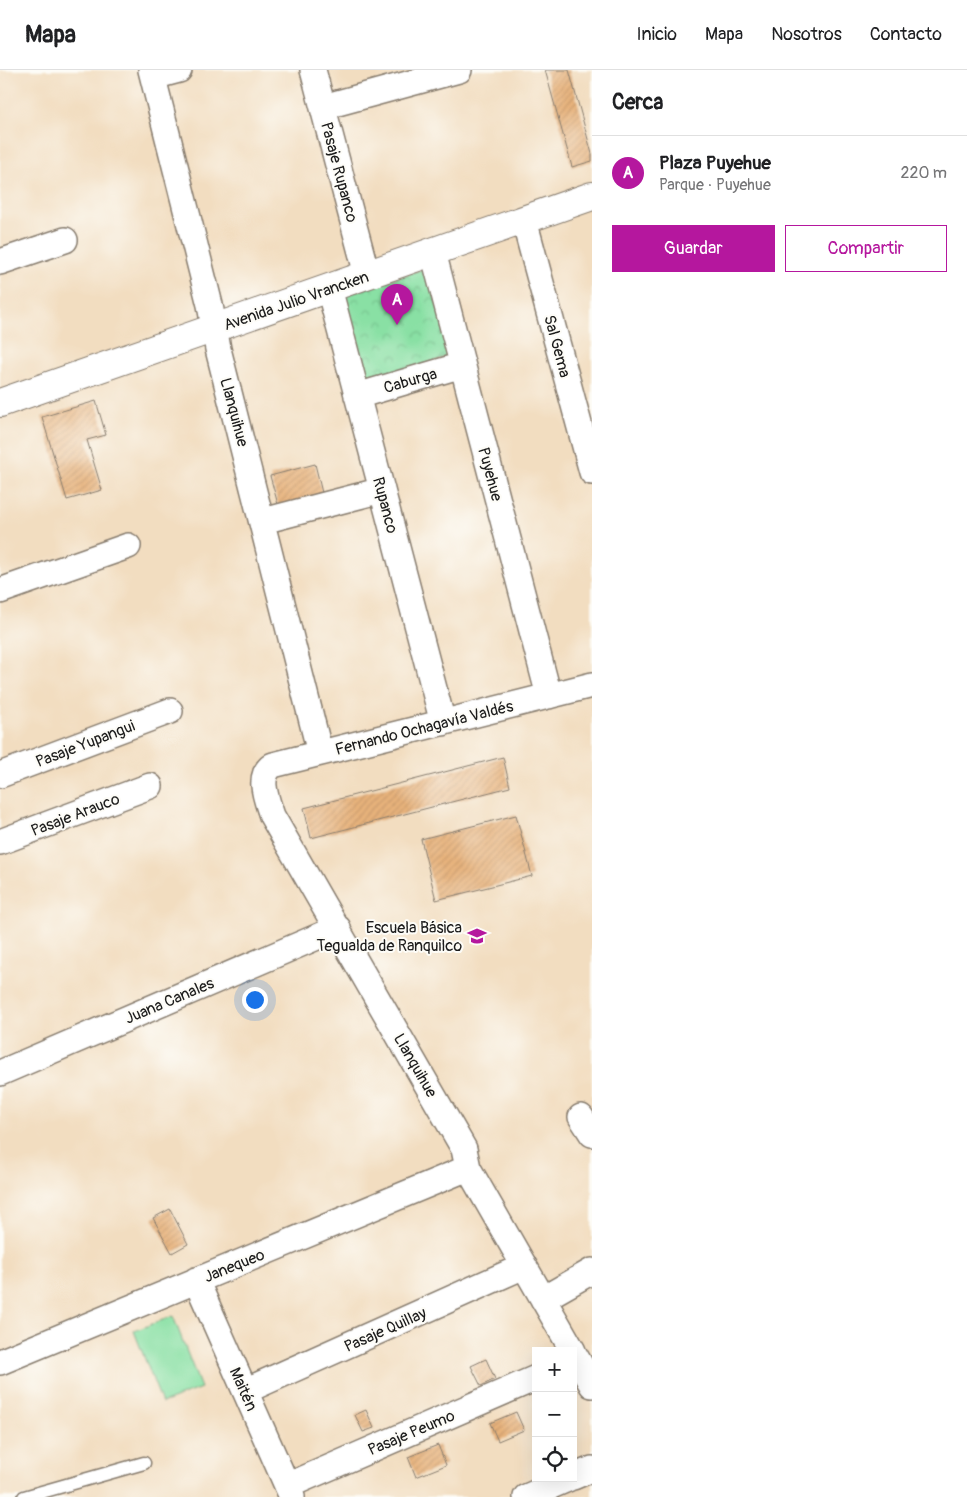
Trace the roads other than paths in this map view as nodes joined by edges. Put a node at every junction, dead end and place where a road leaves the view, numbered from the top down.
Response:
1 (179, 70) edge
2 (314, 70) edge
3 (459, 70) edge
4 (152, 74) edge
5 (323, 107) junction
6 (592, 196) edge
7 (524, 220) junction
8 (65, 240) dead end
9 (433, 252) junction
10 (0, 262) edge
11 (367, 275) junction
12 (329, 288) junction
13 (214, 328) junction
14 (462, 365) junction
15 (357, 396) junction
16 (0, 403) edge
17 (585, 420) edge
18 (592, 472) edge
19 (382, 490) junction
20 (263, 521) junction
21 (128, 546) dead end
22 (0, 591) edge
23 (592, 685) edge
24 (549, 696) junction
25 (170, 711) dead end
26 (443, 723) junction
27 (320, 753) junction
28 (0, 775) edge
29 (264, 779) joint
30 (150, 786) dead end
31 (0, 842) edge
32 (338, 928) junction
33 (0, 1073) edge
34 (468, 1168) junction
35 (524, 1266) junction
36 (592, 1271) edge
37 (196, 1280) junction
38 (543, 1298) junction
39 (569, 1347) edge
40 (577, 1361) edge
41 (0, 1362) edge
42 (532, 1380) edge
43 (592, 1385) edge
44 (245, 1391) junction
45 (144, 1463) dead end
46 (592, 1469) edge
47 (577, 1476) edge
48 (562, 1482) edge
49 (289, 1492) edge
50 (24, 1497) edge
51 (526, 1497) edge

1 - 4 street
2 - 5 street, Pasaje Rupanco
3 - 5 street
4 - 13 street, Llanquihue
5 - 11 street, Pasaje Rupanco
6 - 7 street, Avenida Julio Vrancken
7 - 9 street, Avenida Julio Vrancken
7 - 17 street, Sal Gema
8 - 10 street
9 - 11 street, Avenida Julio Vrancken
9 - 14 street, Puyehue
11 - 12 street, Avenida Julio Vrancken
12 - 13 street, Avenida Julio Vrancken
12 - 15 street, Rupanco
13 - 16 street, Avenida Julio Vrancken
13 - 20 street, Llanquihue
14 - 15 street, Caburga
14 - 24 street, Puyehue
15 - 19 street, Rupanco
17 - 18 street, Sal Gema
19 - 20 street
19 - 26 street, Rupanco
20 - 27 street, Llanquihue
21 - 22 street
23 - 24 street, Fernando Ochagavía Valdés
24 - 26 street, Fernando Ochagavía Valdés
25 - 28 street, Pasaje Yupangui
26 - 27 street, Fernando Ochagavía Valdés
27 - 29 street, Fernando Ochagavía Valdés
29 - 32 street, Llanquihue
30 - 31 street, Pasaje Arauco
32 - 33 street, Juana Canales
32 - 34 street, Llanquihue
34 - 35 street, Llanquihue
34 - 37 street, Janequeo
35 - 38 street, Llanquihue
35 - 44 street, Pasaje Quillay
36 - 38 street
37 - 41 street, Janequeo
37 - 44 street, Maitén
38 - 39 street, Llanquihue
40 - 43 street, Llanquihue
42 - 49 street, Pasaje Peumo
44 - 49 street, Maitén
45 - 50 lane
46 - 47 street
48 - 51 street

